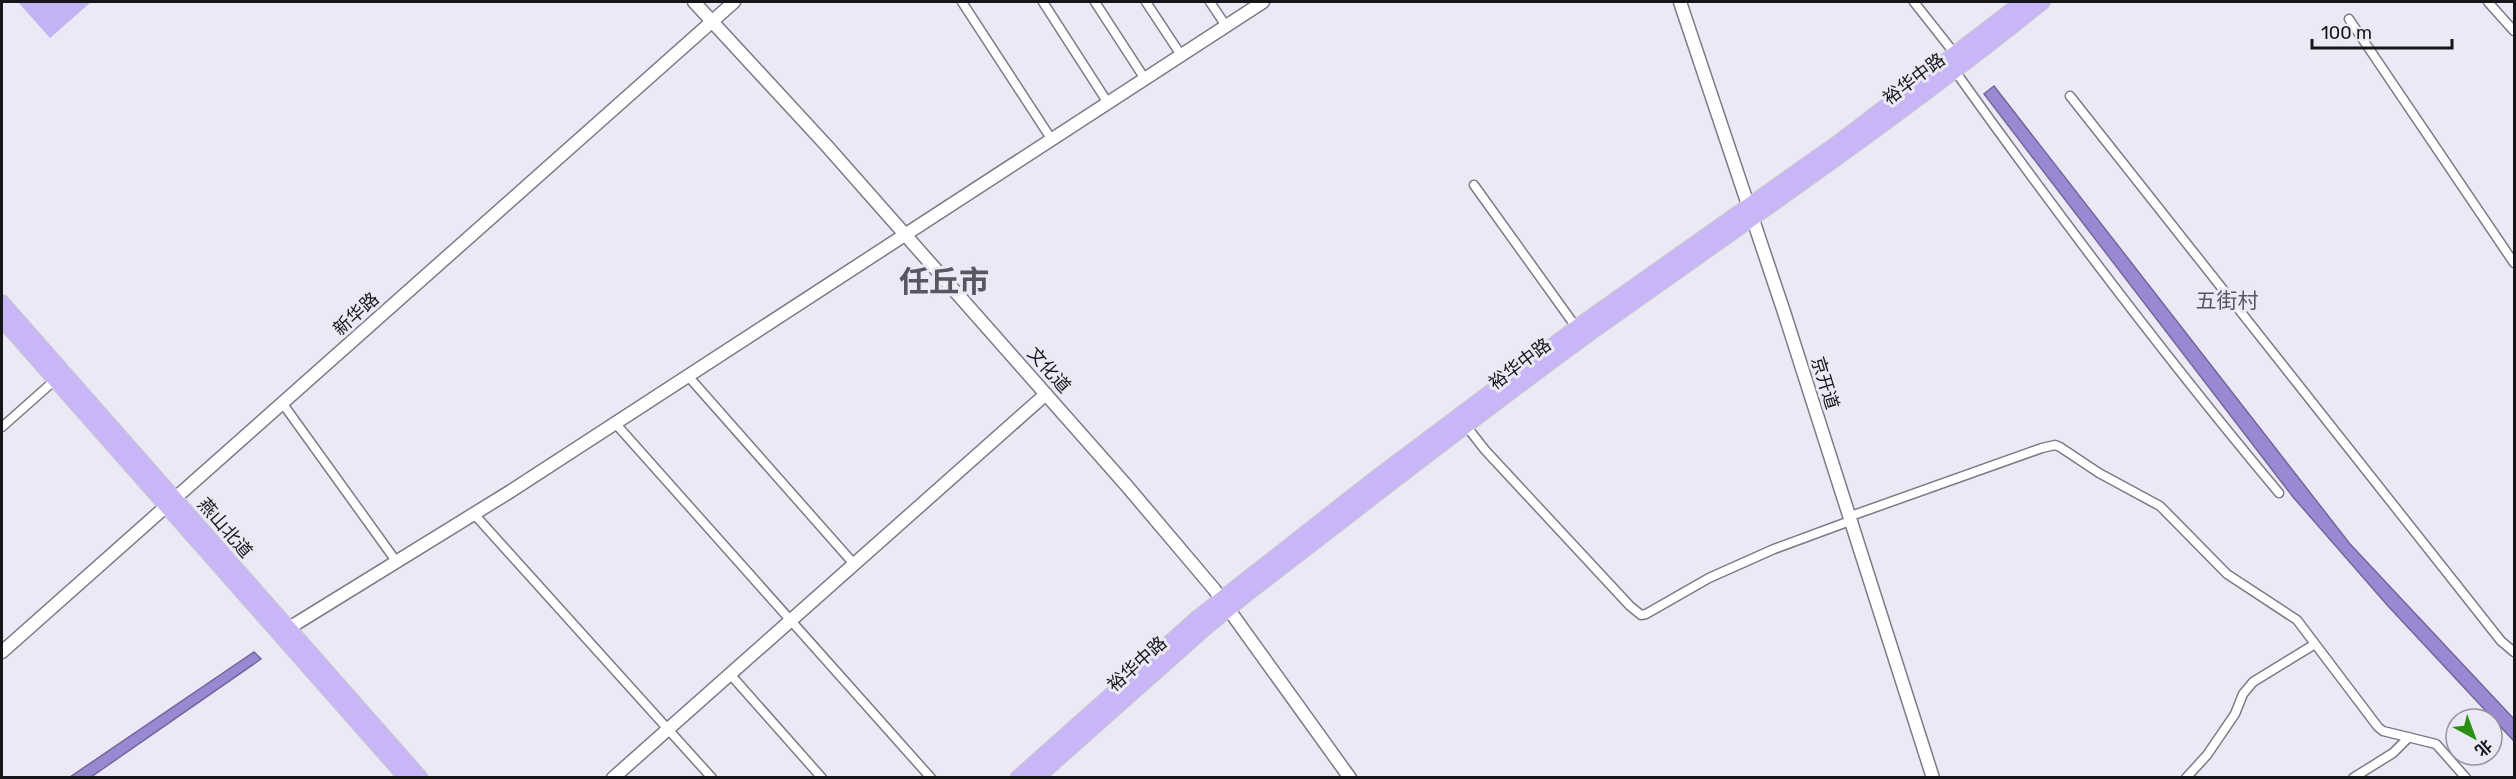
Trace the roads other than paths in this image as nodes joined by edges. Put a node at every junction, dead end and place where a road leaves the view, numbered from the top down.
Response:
1 (734, 2) edge
2 (962, 2) edge
3 (1043, 2) edge
4 (1095, 2) edge
5 (1146, 2) edge
6 (1210, 2) edge
7 (1263, 2) edge
8 (1680, 2) edge
9 (1914, 2) edge
10 (2022, 2) edge
11 (2043, 2) edge
12 (2488, 2) edge
13 (697, 3) edge
14 (2349, 19) dead end
15 (713, 20) junction
16 (1226, 26) junction
17 (2514, 31) edge
18 (1955, 54) junction
19 (1181, 55) junction
20 (1955, 71) junction
21 (1145, 79) junction
22 (2070, 96) dead end
23 (1108, 103) junction
24 (1052, 140) junction
25 (1474, 185) dead end
26 (1750, 212) junction
27 (905, 235) junction
28 (2514, 263) edge
29 (2, 302) edge
30 (2, 320) edge
31 (1576, 327) junction
32 (688, 376) junction
33 (55, 380) junction
34 (1046, 394) junction
35 (283, 404) junction
36 (615, 423) junction
37 (2, 427) edge
38 (1467, 427) junction
39 (2279, 493) dead end
40 (171, 503) junction
41 (474, 514) junction
42 (1849, 519) junction
43 (396, 561) junction
44 (854, 564) junction
45 (1226, 603) junction
46 (791, 620) junction
47 (289, 628) junction
48 (2315, 644) junction
49 (2, 652) edge
50 (2514, 652) edge
51 (730, 674) junction
52 (668, 729) junction
53 (2409, 737) junction
54 (406, 777) edge
55 (421, 777) edge
56 (613, 777) edge
57 (712, 777) edge
58 (822, 777) edge
59 (931, 777) edge
60 (1017, 777) edge
61 (1037, 777) edge
62 (1350, 777) edge
63 (1933, 777) edge
64 (2186, 777) edge
65 (2353, 777) edge
66 (2466, 777) edge

1 - 15 main road, 新华路
2 - 24 street
3 - 23 street
4 - 21 street
5 - 19 street
6 - 16 street
7 - 16 main road
8 - 26 main road, 京开道
9 - 18 street
10 - 18 main road, 裕华中路
11 - 20 main road, 裕华中路
12 - 17 street
13 - 15 main road, 文化道
14 - 28 street
15 - 27 main road, 文化道
15 - 35 main road, 新华路
16 - 19 main road
18 - 26 main road, 裕华中路
19 - 21 main road
20 - 26 main road, 裕华中路
20 - 39 street
21 - 23 main road
22 - 50 street
23 - 24 main road
24 - 27 main road
25 - 31 street
26 - 31 main road, 裕华中路
26 - 38 main road, 裕华中路
26 - 42 main road, 京开道
27 - 32 main road
27 - 34 main road, 文化道
29 - 40 main road, 燕山北道
30 - 33 main road, 燕山北道
31 - 45 main road, 裕华中路
32 - 36 main road
32 - 44 street
33 - 37 street
33 - 40 main road, 燕山北道
34 - 44 main road
34 - 45 main road, 文化道
35 - 40 main road, 新华路
35 - 43 street
36 - 41 main road
36 - 46 street
38 - 42 street
38 - 45 main road, 裕华中路
40 - 47 main road, 燕山北道
40 - 49 main road, 新华路
40 - 54 main road, 燕山北道
41 - 43 main road
41 - 52 street
42 - 48 street
42 - 63 main road, 京开道
43 - 47 main road
44 - 46 main road
45 - 60 main road, 裕华中路
45 - 61 main road, 裕华中路
45 - 62 main road, 文化道
46 - 51 main road
46 - 59 street
47 - 55 main road, 燕山北道
48 - 53 street
48 - 64 street
51 - 52 main road
51 - 58 street
52 - 56 main road
52 - 57 street
53 - 65 street
53 - 66 street

